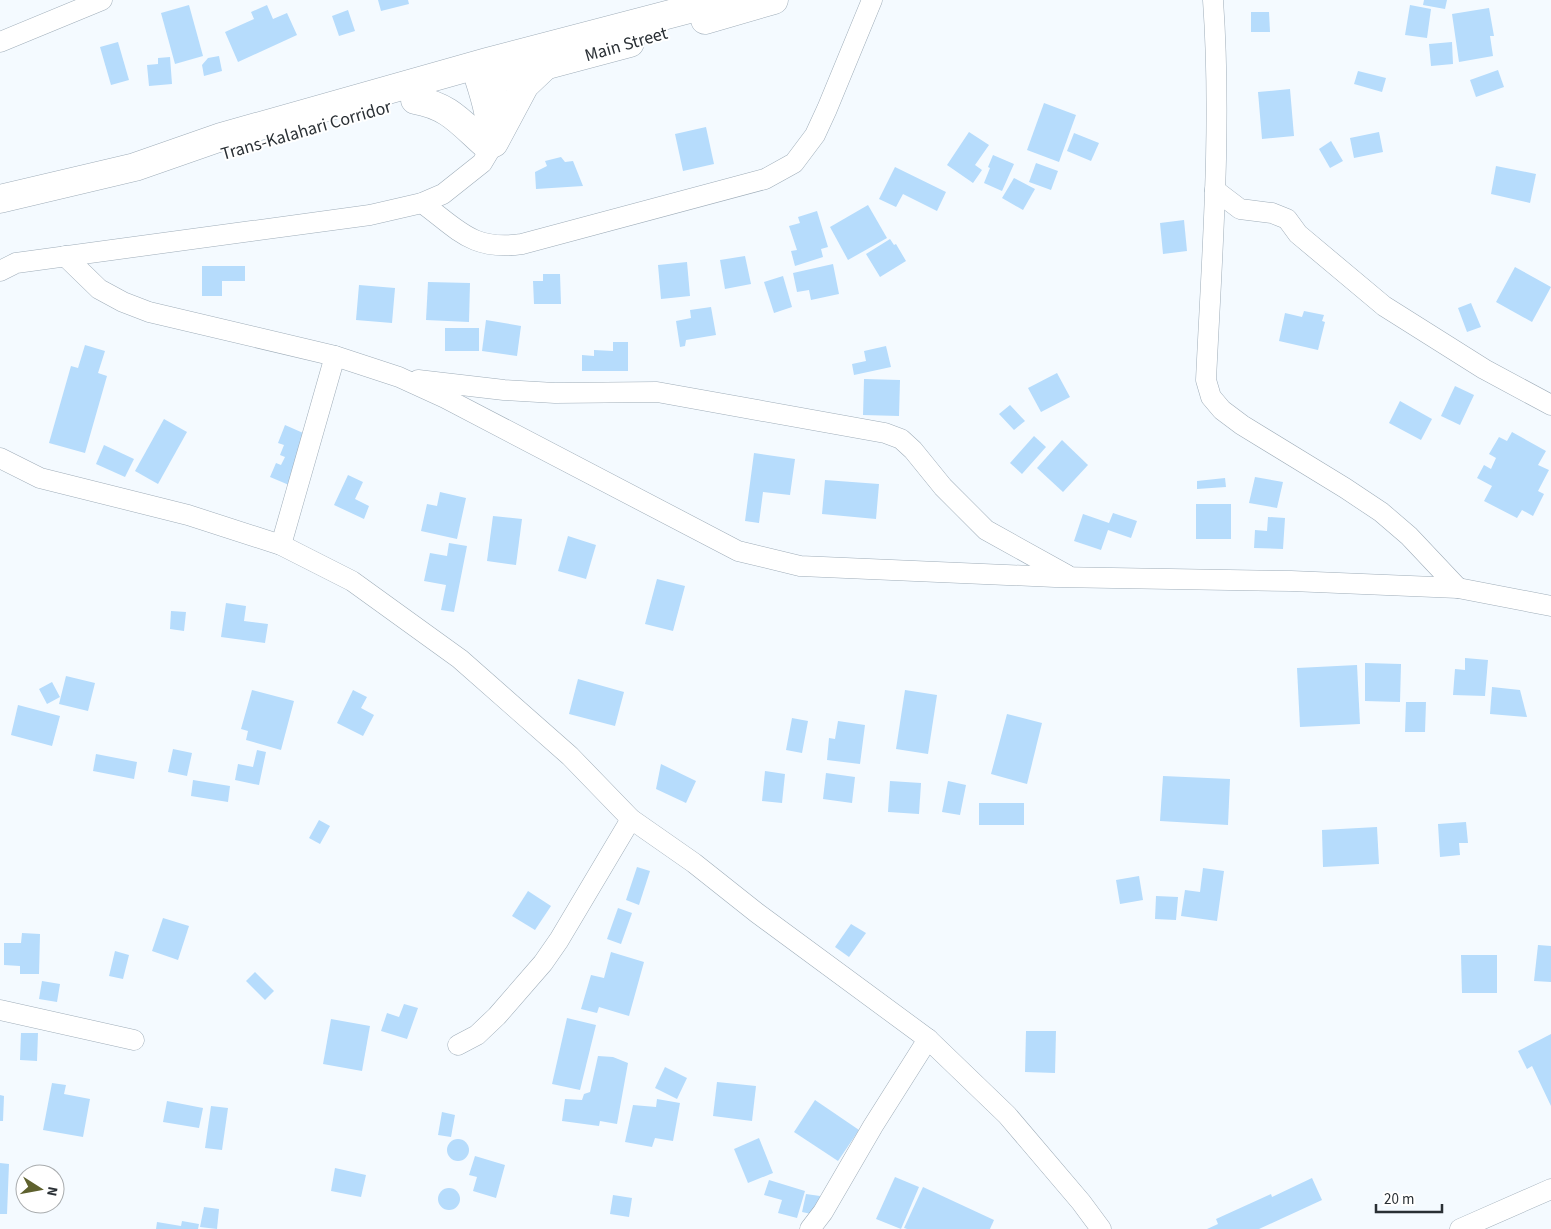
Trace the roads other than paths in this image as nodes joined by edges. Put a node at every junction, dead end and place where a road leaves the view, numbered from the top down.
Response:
1 (102, 0) edge
2 (724, 0) edge
3 (774, 0) edge
4 (872, 0) edge
5 (1213, 0) edge
6 (0, 42) edge
7 (544, 67) junction
8 (482, 73) junction
9 (415, 100) junction
10 (487, 150) junction
11 (135, 166) junction
12 (1215, 190) junction
13 (0, 199) edge
14 (422, 203) junction
15 (65, 256) junction
16 (0, 270) edge
17 (336, 356) junction
18 (399, 377) junction
19 (1551, 405) edge
20 (0, 458) edge
21 (281, 545) junction
22 (1070, 577) junction
23 (1458, 588) junction
24 (1551, 606) edge
25 (631, 819) junction
26 (0, 1010) edge
27 (134, 1040) dead end
28 (928, 1040) junction
29 (458, 1045) dead end
30 (1551, 1189) edge
31 (810, 1229) edge
32 (1101, 1229) edge
33 (1460, 1229) edge

1 - 6 street
2 - 8 highway, Main Street
3 - 7 highway, Main Street
4 - 14 street
5 - 12 street
7 - 8 highway, Main Street
7 - 10 highway
8 - 9 highway, Trans-Kalahari Corridor
8 - 10 street
8 - 11 highway, Trans-Kalahari Corridor
9 - 10 highway
9 - 11 highway, Trans-Kalahari Corridor
10 - 14 street
11 - 13 highway, Trans-Kalahari Corridor
12 - 19 street
12 - 23 street
14 - 15 street
15 - 16 street
15 - 17 street
17 - 18 street
17 - 21 street
18 - 22 street
18 - 22 street
20 - 21 street
21 - 25 street
22 - 23 street
23 - 24 street
25 - 28 street
25 - 29 street
26 - 27 street
28 - 31 street
28 - 32 street
30 - 33 street

